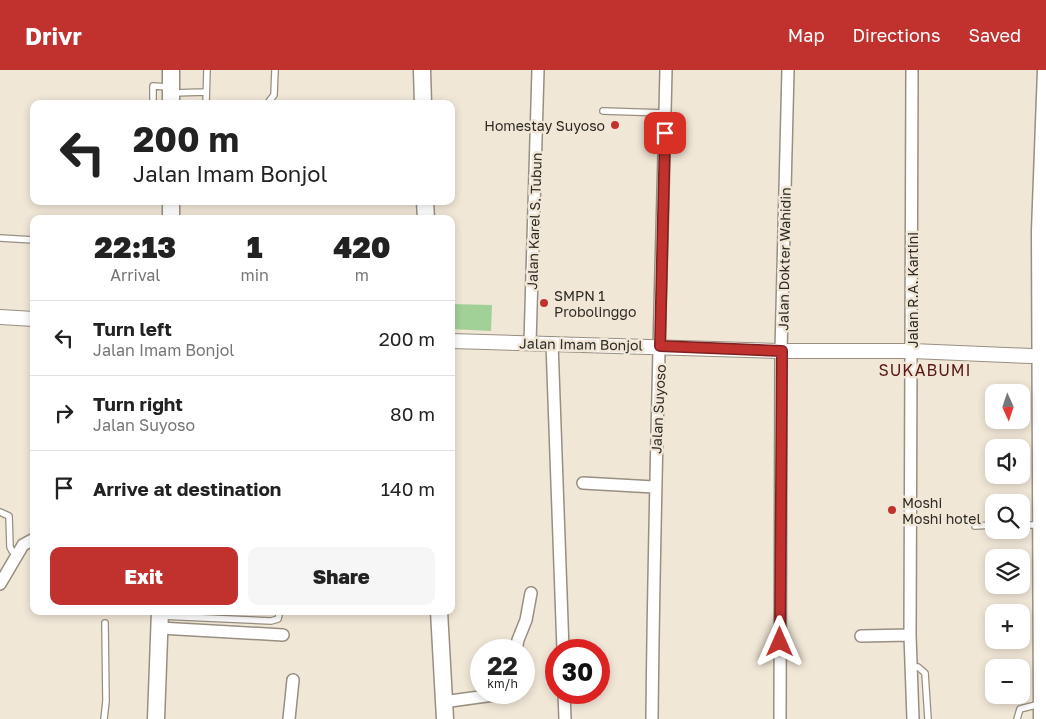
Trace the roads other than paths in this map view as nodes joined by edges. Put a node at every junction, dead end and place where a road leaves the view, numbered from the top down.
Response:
1 (171, 70) edge
2 (207, 70) edge
3 (275, 70) edge
4 (422, 70) edge
5 (538, 70) edge
6 (666, 70) edge
7 (788, 70) edge
8 (912, 70) edge
9 (1046, 70) edge
10 (205, 92) junction
11 (171, 95) edge
12 (153, 100) edge
13 (206, 100) edge
14 (270, 100) edge
15 (423, 100) edge
16 (603, 111) dead end
17 (665, 114) junction
18 (1043, 231) edge
19 (0, 238) edge
20 (30, 240) edge
21 (1043, 264) edge
22 (0, 316) edge
23 (30, 319) edge
24 (1043, 334) edge
25 (455, 342) edge
26 (530, 343) junction
27 (552, 344) junction
28 (660, 346) junction
29 (782, 351) junction
30 (912, 351) junction
31 (1036, 357) junction
32 (584, 483) dead end
33 (654, 487) junction
34 (0, 512) edge
35 (1030, 525) edge
36 (1042, 525) junction
37 (976, 526) dead end
38 (985, 526) edge
39 (30, 541) edge
40 (18, 554) junction
41 (0, 584) edge
42 (531, 593) dead end
43 (196, 615) edge
44 (279, 615) edge
45 (439, 615) edge
46 (160, 618) edge
47 (105, 623) dead end
48 (283, 635) dead end
49 (861, 636) dead end
50 (910, 636) junction
51 (518, 639) edge
52 (562, 639) edge
53 (911, 667) junction
54 (1044, 669) edge
55 (293, 680) dead end
56 (470, 698) edge
57 (443, 702) junction
58 (564, 704) edge
59 (1042, 711) edge
60 (104, 719) edge
61 (156, 719) edge
62 (290, 719) edge
63 (445, 719) edge
64 (565, 719) edge
65 (652, 719) edge
66 (780, 719) edge
67 (913, 719) edge
68 (928, 719) edge
69 (1017, 719) edge

1 - 11 main road
2 - 10 lane
3 - 14 lane
4 - 15 main road
5 - 26 street, Jalan Karel S. Tubun
6 - 17 street, Jalan Suyoso
7 - 29 street, Jalan Dokter Wahidin
8 - 30 street, Jalan R.A. Kartini
9 - 18 main road
10 - 11 lane
10 - 13 lane
11 - 12 lane
16 - 17 lane
17 - 28 street, Jalan Suyoso
18 - 21 main road
19 - 20 lane
21 - 24 main road
22 - 23 street
24 - 31 main road
25 - 26 street, Jalan Imam Bonjol
26 - 27 street, Jalan Imam Bonjol
27 - 28 street, Jalan Imam Bonjol
27 - 52 street
28 - 29 street, Jalan Imam Bonjol
28 - 33 street, Jalan Suyoso
29 - 30 street, Jalan Imam Bonjol
29 - 66 street, Jalan Dokter Wahidin
30 - 31 street, Jalan Imam Bonjol
30 - 50 street, Jalan R.A. Kartini
31 - 36 main road
32 - 33 street
33 - 65 street, Jalan Suyoso
34 - 40 lane
35 - 36 lane
36 - 54 main road
37 - 38 lane
39 - 40 street
40 - 41 street
42 - 51 street
43 - 44 lane
43 - 46 lane
45 - 57 main road
46 - 48 street
46 - 61 main road
47 - 60 lane
49 - 50 street
50 - 53 street, Jalan R.A. Kartini
53 - 67 street, Jalan R.A. Kartini
53 - 68 lane
54 - 59 main road
55 - 62 street
56 - 57 street
57 - 63 main road
58 - 64 street
59 - 69 lane

